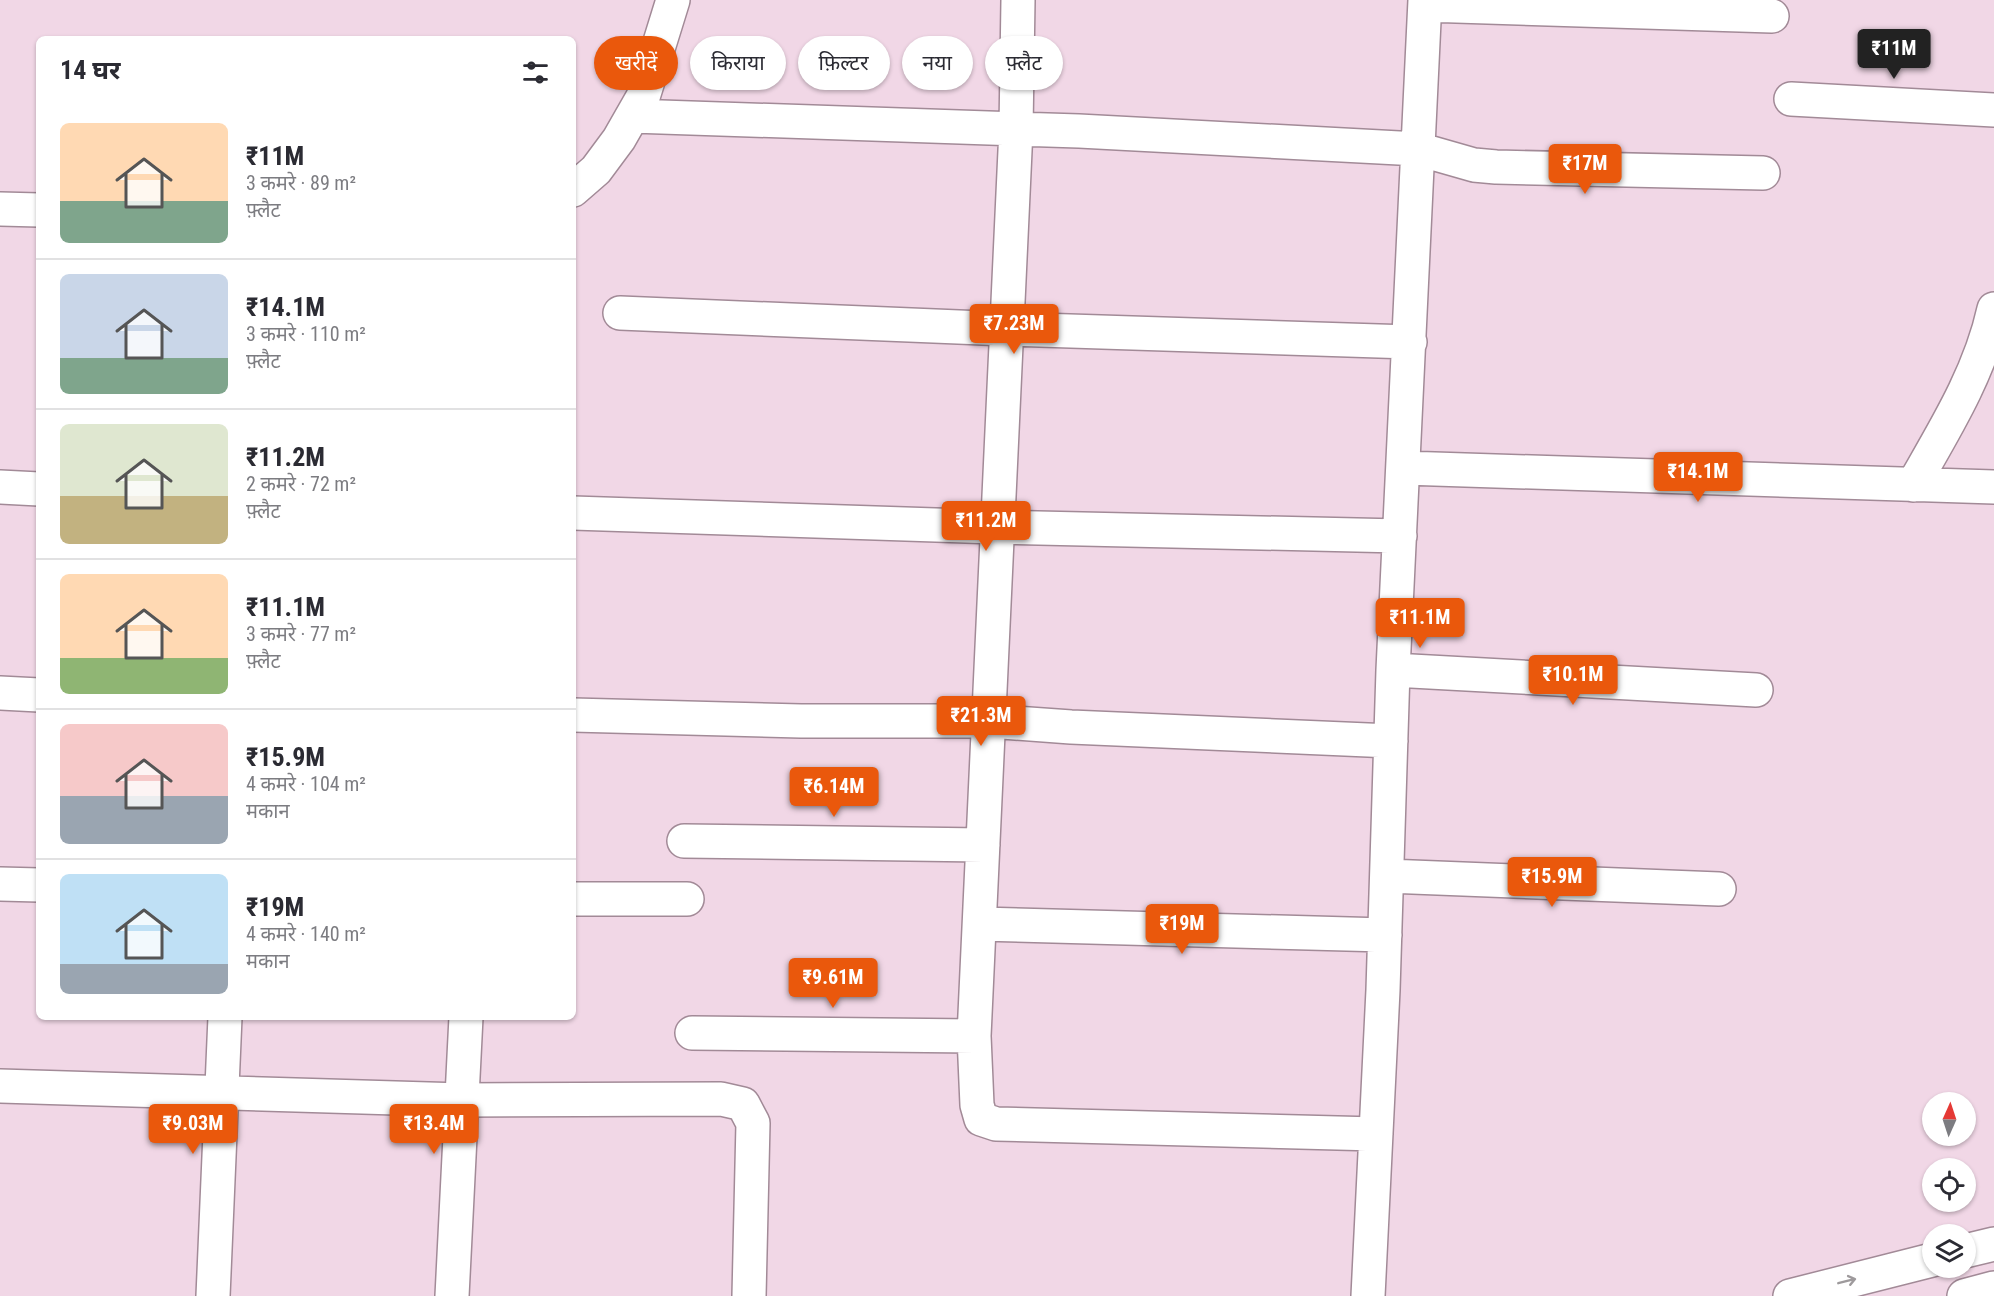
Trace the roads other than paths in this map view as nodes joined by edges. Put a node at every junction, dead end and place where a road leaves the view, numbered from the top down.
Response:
1 (673, 0) edge
2 (1018, 0) edge
3 (1425, 2) edge
4 (1772, 16) dead end
5 (1791, 99) dead end
6 (1994, 110) edge
7 (632, 116) junction
8 (1016, 129) junction
9 (1418, 149) junction
10 (1763, 173) dead end
11 (576, 187) edge
12 (0, 209) edge
13 (36, 210) edge
14 (1994, 309) edge
15 (620, 313) dead end
16 (1007, 329) junction
17 (1410, 342) junction
18 (1404, 468) junction
19 (1913, 485) junction
20 (0, 487) edge
21 (1994, 487) edge
22 (36, 489) edge
23 (576, 513) edge
24 (996, 527) junction
25 (1400, 536) junction
26 (1393, 670) junction
27 (1756, 690) dead end
28 (0, 693) edge
29 (36, 695) edge
30 (576, 715) edge
31 (989, 722) junction
32 (1391, 741) junction
33 (684, 841) dead end
34 (983, 845) junction
35 (1387, 876) junction
36 (0, 884) edge
37 (36, 885) edge
38 (1719, 890) dead end
39 (576, 899) edge
40 (687, 899) dead end
41 (980, 924) junction
42 (1385, 935) junction
43 (225, 1020) edge
44 (465, 1020) edge
45 (692, 1034) dead end
46 (974, 1036) junction
47 (0, 1086) edge
48 (222, 1094) junction
49 (462, 1100) junction
50 (1376, 1134) junction
51 (1994, 1244) edge
52 (1976, 1248) edge
53 (1922, 1263) edge
54 (1994, 1288) edge
55 (213, 1296) edge
56 (452, 1296) edge
57 (748, 1296) edge
58 (1368, 1296) edge
59 (1790, 1296) edge
60 (1964, 1296) edge

1 - 7 main road
2 - 8 main road
3 - 4 main road
3 - 9 main road
5 - 6 main road
7 - 8 main road
7 - 11 main road
8 - 9 main road
8 - 16 main road
9 - 10 main road
9 - 17 main road
12 - 13 main road
14 - 19 main road
15 - 16 main road
16 - 17 main road
16 - 24 main road
17 - 18 main road
18 - 19 main road
18 - 25 main road
19 - 21 main road
20 - 22 main road
23 - 24 main road
24 - 25 main road
24 - 31 main road
25 - 26 main road
26 - 27 main road
26 - 32 main road
28 - 29 main road
30 - 31 main road
31 - 32 main road
31 - 34 main road
32 - 35 main road
33 - 34 main road
34 - 41 main road
35 - 38 main road
35 - 42 main road
36 - 37 main road
39 - 40 main road
41 - 42 main road
41 - 46 main road
42 - 50 main road
43 - 48 main road
44 - 49 main road
45 - 46 main road
46 - 50 main road
47 - 48 main road
48 - 49 main road
48 - 55 main road
49 - 56 main road
49 - 57 main road
50 - 58 main road
51 - 52 main road
59 -> 53 main road
54 - 60 main road

